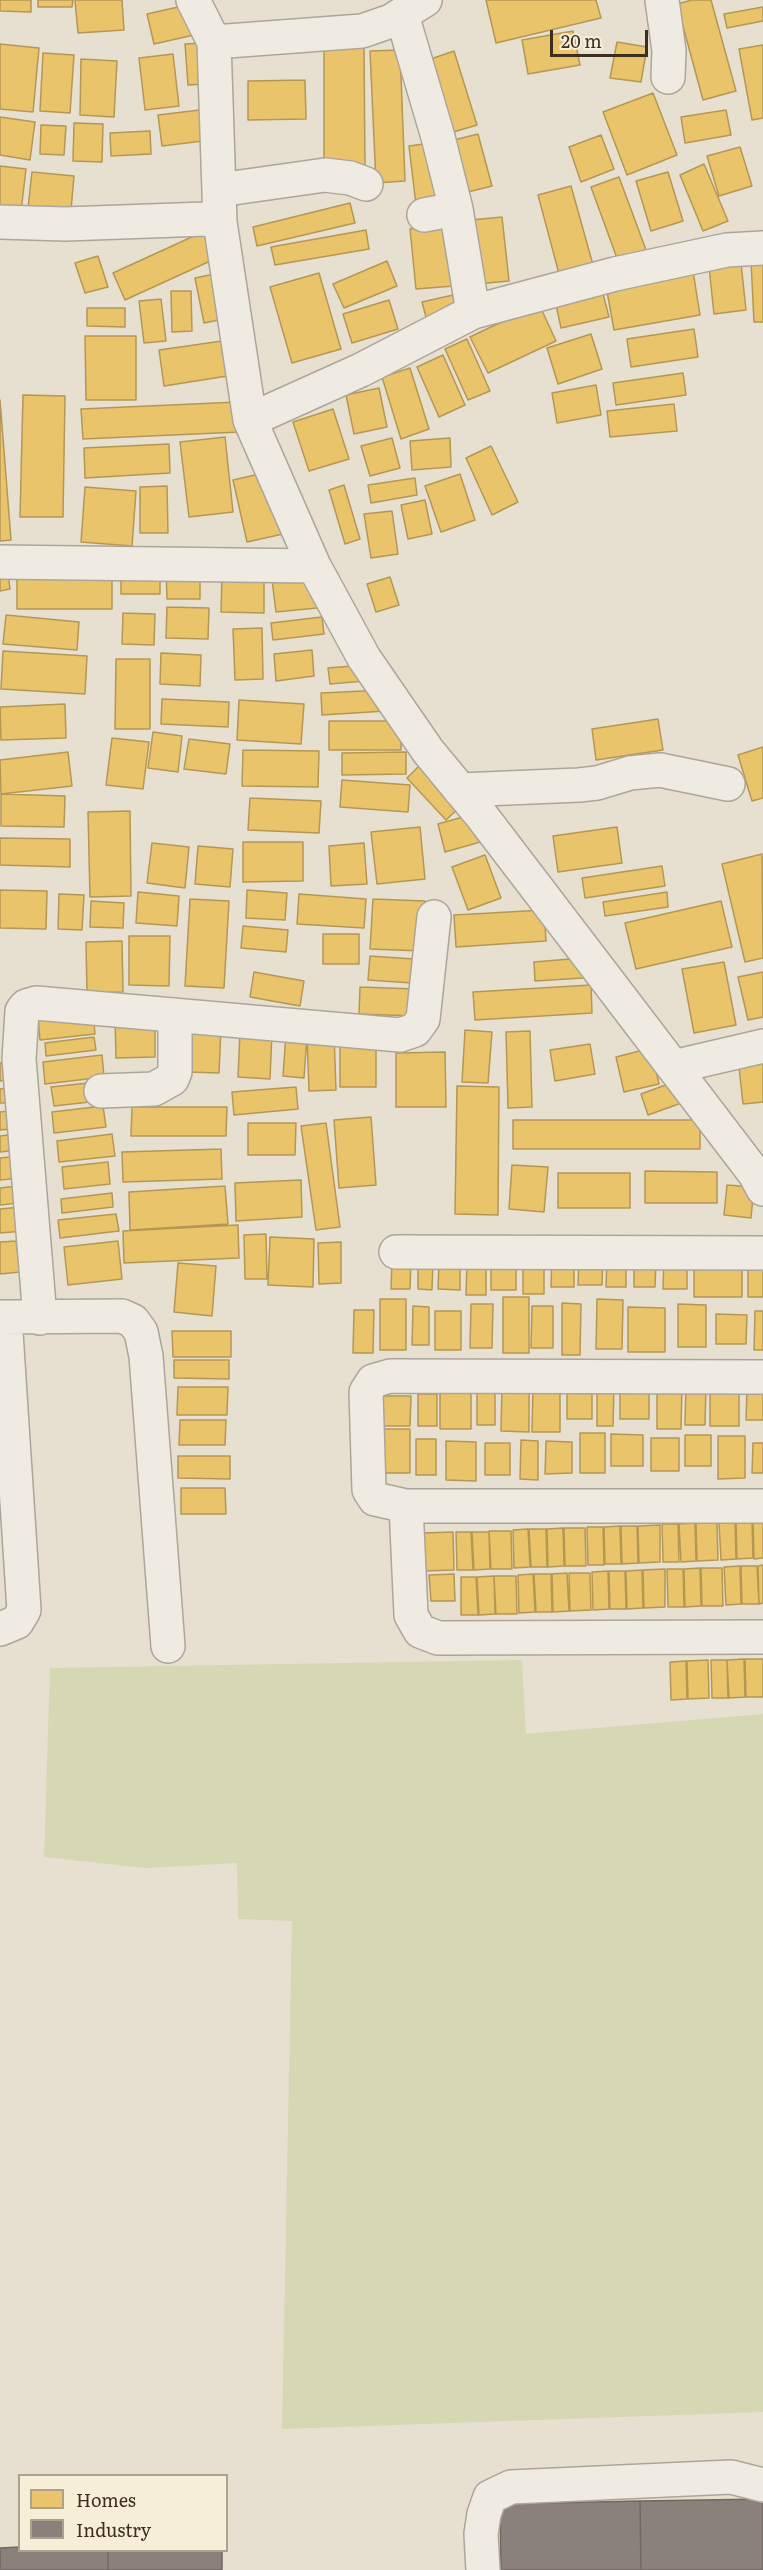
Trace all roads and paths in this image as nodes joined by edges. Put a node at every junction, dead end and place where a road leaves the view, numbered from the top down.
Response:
1 (193, 0) edge
2 (662, 0) edge
3 (413, 8) edge
4 (214, 42) junction
5 (668, 77) dead end
6 (366, 184) dead end
7 (219, 206) junction
8 (456, 209) junction
9 (424, 215) dead end
10 (0, 222) edge
11 (763, 248) edge
12 (473, 312) junction
13 (250, 420) junction
14 (0, 562) edge
15 (314, 566) junction
16 (728, 783) dead end
17 (460, 790) junction
18 (434, 917) dead end
19 (175, 1015) junction
20 (763, 1046) edge
21 (10, 1059) edge
22 (673, 1067) junction
23 (101, 1091) dead end
24 (763, 1189) edge
25 (396, 1252) dead end
26 (763, 1253) edge
27 (2, 1317) edge
28 (40, 1318) junction
29 (763, 1377) edge
30 (7, 1467) edge
31 (406, 1506) junction
32 (763, 1506) edge
33 (0, 1629) edge
34 (763, 1637) edge
35 (168, 1646) dead end
36 (763, 2485) edge
37 (483, 2570) edge

1 - 4 street
2 - 5 street
3 - 4 street
3 - 8 street
4 - 7 street
6 - 7 street
7 - 10 street
7 - 13 street
8 - 9 street
8 - 12 street
11 - 12 street
12 - 13 street
13 - 15 street
14 - 15 street
15 - 17 street
16 - 17 street
17 - 22 street
18 - 19 street
19 - 21 street
19 - 23 street
20 - 22 street
21 - 28 street
22 - 24 street
25 - 26 street
27 - 28 street
27 - 30 street
28 - 35 street
29 - 31 street
30 - 33 street
31 - 32 street
31 - 34 street
36 - 37 street

